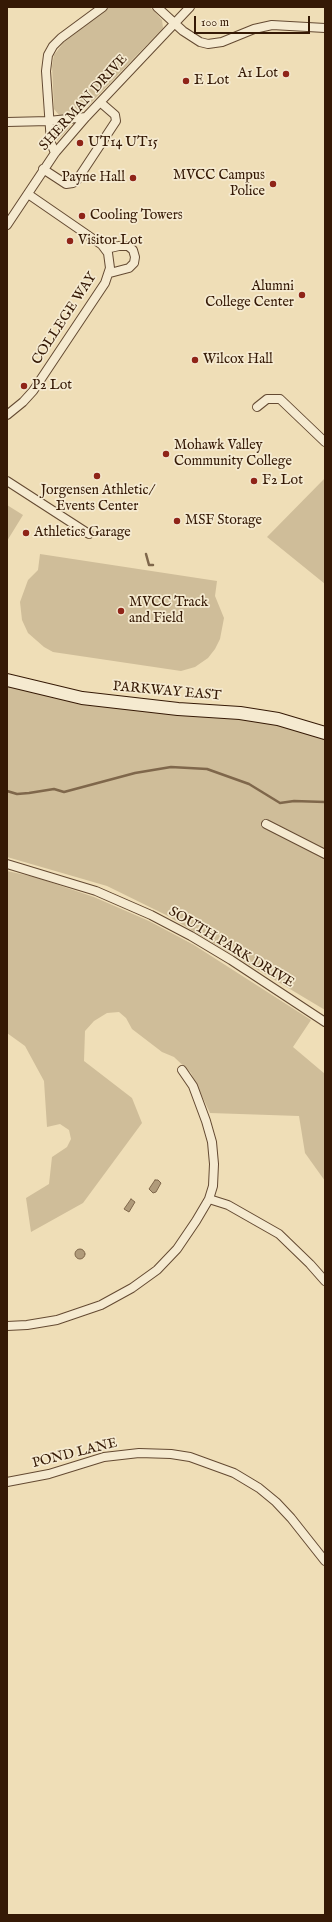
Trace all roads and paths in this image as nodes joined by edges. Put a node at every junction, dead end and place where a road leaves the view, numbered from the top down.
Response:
1 (103, 7) edge
2 (157, 7) edge
3 (190, 7) edge
4 (175, 23) junction
5 (325, 28) edge
6 (100, 102) junction
7 (86, 117) junction
8 (49, 121) junction
9 (7, 122) edge
10 (55, 153) junction
11 (44, 170) junction
12 (28, 194) junction
13 (7, 225) edge
14 (106, 249) junction
15 (110, 274) junction
16 (257, 407) dead end
17 (7, 415) edge
18 (325, 442) edge
19 (7, 480) edge
20 (89, 534) dead end
21 (7, 680) edge
22 (325, 733) edge
23 (266, 824) dead end
24 (325, 854) edge
25 (7, 864) edge
26 (325, 1022) edge
27 (182, 1070) dead end
28 (209, 1199) junction
29 (325, 1281) edge
30 (7, 1326) edge
31 (7, 1482) edge
32 (325, 1561) edge

1 - 8 street
2 - 4 street
3 - 4 street, SHERMAN DRIVE
4 - 5 street
4 - 6 street, SHERMAN DRIVE
6 - 7 street, SHERMAN DRIVE
6 - 11 street
7 - 8 street
7 - 10 street, SHERMAN DRIVE
8 - 9 street
8 - 10 street
10 - 11 street, SHERMAN DRIVE
11 - 12 street, SHERMAN DRIVE
12 - 13 street, SHERMAN DRIVE
12 - 14 street
14 - 15 street, COLLEGE WAY
14 - 15 street
15 - 17 street, COLLEGE WAY
16 - 18 street
19 - 20 street
21 - 22 street, PARKWAY EAST
23 - 24 street
25 - 26 street, SOUTH PARK DRIVE
27 - 28 street
28 - 29 street
28 - 30 street
31 - 32 street, POND LANE

